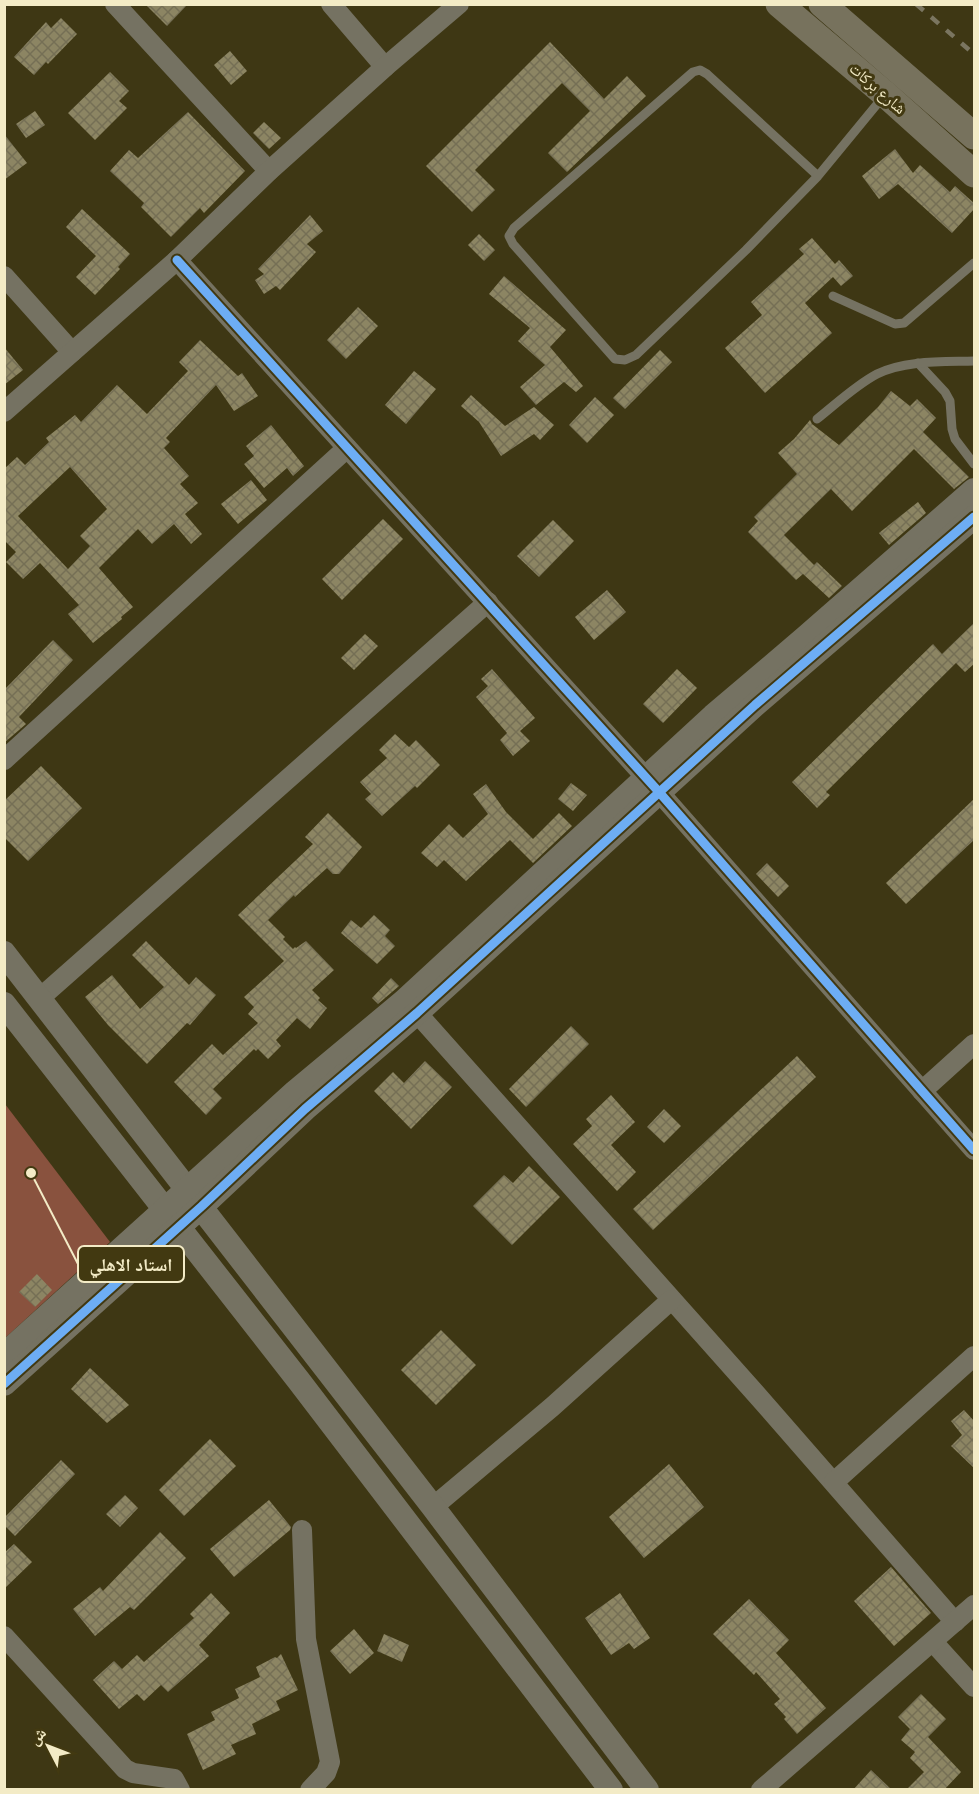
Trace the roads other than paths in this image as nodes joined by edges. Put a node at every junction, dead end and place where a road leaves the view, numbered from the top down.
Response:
1 (115, 4) edge
2 (331, 4) edge
3 (459, 4) edge
4 (779, 4) edge
5 (822, 4) edge
6 (385, 67) junction
7 (885, 94) junction
8 (975, 136) edge
9 (269, 171) junction
10 (975, 174) edge
11 (818, 176) junction
12 (177, 260) junction
13 (975, 263) edge
14 (4, 276) edge
15 (833, 296) dead end
16 (72, 352) junction
17 (975, 361) edge
18 (918, 363) junction
19 (4, 412) edge
20 (817, 419) dead end
21 (347, 448) junction
22 (975, 464) edge
23 (975, 490) edge
24 (975, 517) edge
25 (488, 602) junction
26 (4, 760) edge
27 (652, 784) junction
28 (4, 952) edge
29 (40, 998) junction
30 (4, 1004) edge
31 (417, 1013) junction
32 (975, 1044) edge
33 (922, 1091) junction
34 (975, 1150) edge
35 (195, 1198) junction
36 (172, 1219) junction
37 (671, 1300) junction
38 (4, 1355) edge
39 (975, 1356) edge
40 (4, 1384) edge
41 (834, 1482) junction
42 (433, 1507) junction
43 (302, 1530) dead end
44 (975, 1605) edge
45 (955, 1622) junction
46 (4, 1636) edge
47 (933, 1642) junction
48 (975, 1687) edge
49 (180, 1790) edge
50 (310, 1790) edge
51 (611, 1790) edge
52 (647, 1790) edge
53 (761, 1790) edge

1 - 9 street
2 - 6 street
3 - 6 street
4 - 7 main road, شارع بركات
5 - 8 main road, شارع بركات
6 - 9 street
7 - 10 main road, شارع بركات
7 - 11 lane
9 - 12 street
11 - 11 lane
12 - 16 street
12 - 21 street
13 - 15 lane
14 - 16 street
16 - 19 street
17 - 18 lane
18 - 20 lane
18 - 22 lane
21 - 25 street
21 - 26 street
23 - 27 street
24 - 27 street
25 - 27 street
25 - 29 street
27 - 31 street
27 - 33 street
27 - 35 street
28 - 29 street
29 - 35 street
30 - 36 street
31 - 35 street
31 - 37 street
32 - 33 street
33 - 34 street
35 - 36 street
35 - 42 street
36 - 38 street
36 - 40 street
36 - 51 street
37 - 41 street
37 - 42 street
39 - 41 street
41 - 45 street
42 - 52 street
43 - 50 street
44 - 45 street
45 - 47 street
46 - 49 street
47 - 48 street
47 - 53 street

